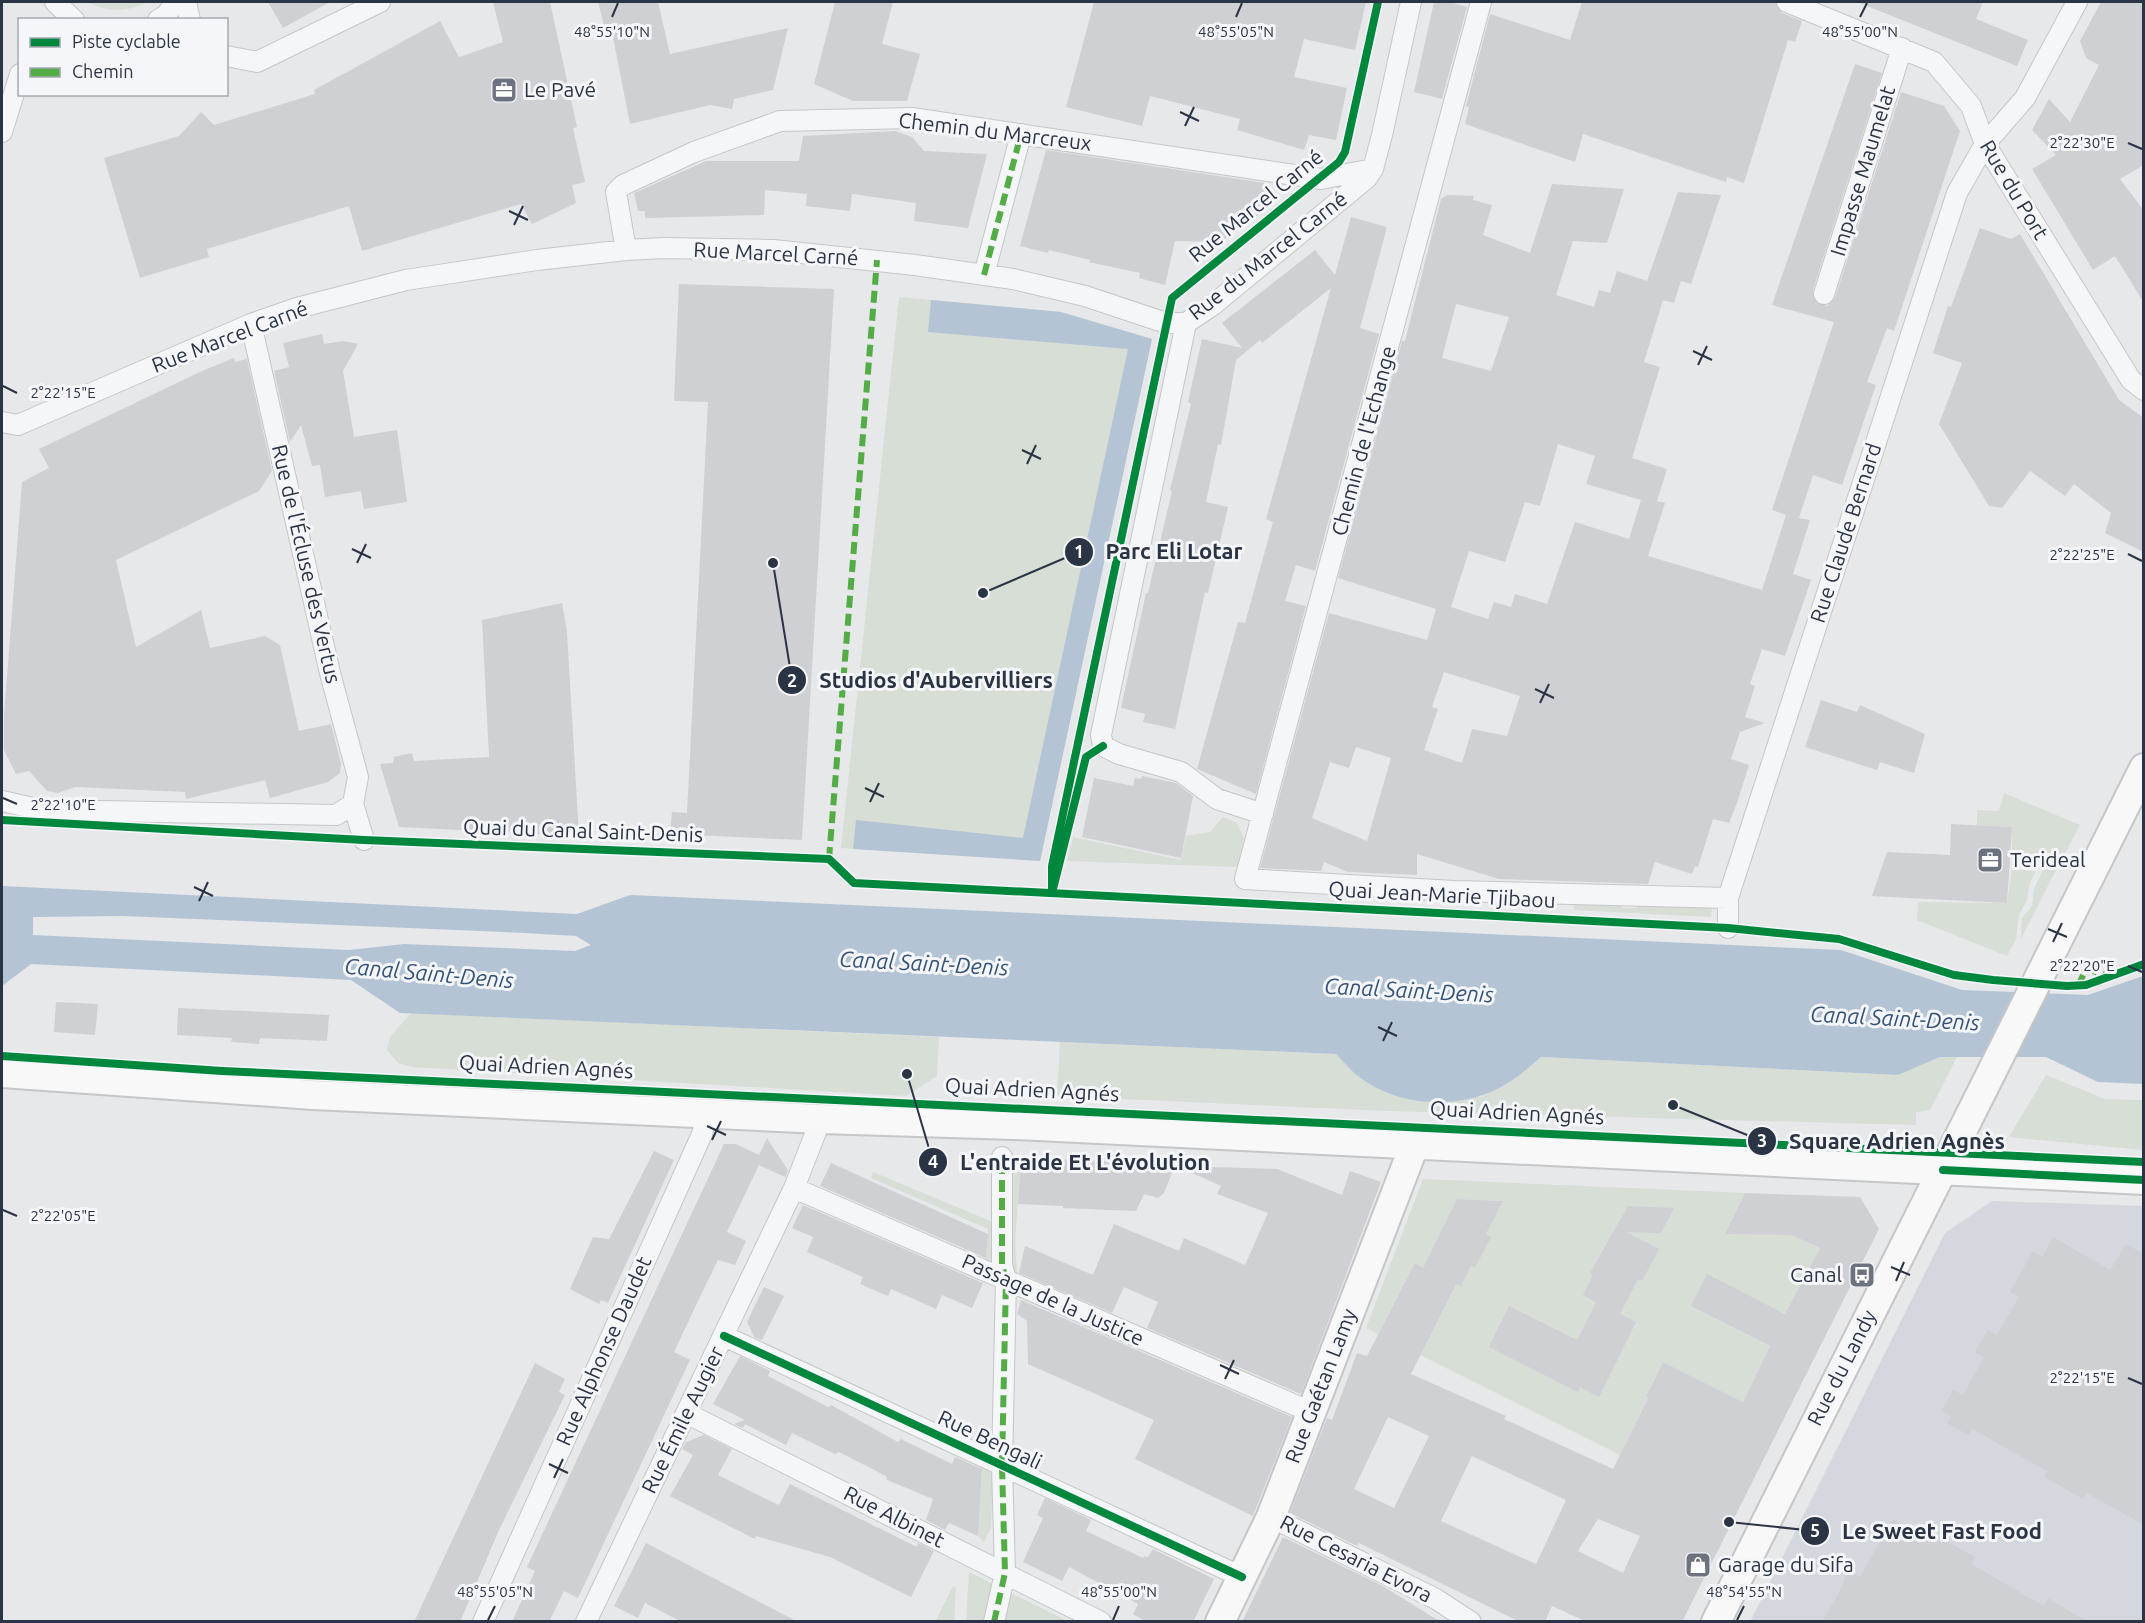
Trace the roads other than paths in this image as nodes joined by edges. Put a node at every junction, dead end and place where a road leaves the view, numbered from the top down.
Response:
1 (176, 2) edge
2 (186, 2) edge
3 (380, 2) edge
4 (1411, 2) edge
5 (1482, 2) edge
6 (1787, 2) edge
7 (2077, 2) edge
8 (161, 18) edge
9 (190, 18) edge
10 (1902, 48) junction
11 (228, 56) edge
12 (18, 80) edge
13 (2, 132) edge
14 (1021, 134) junction
15 (1985, 144) junction
16 (1370, 174) junction
17 (626, 250) junction
18 (984, 274) junction
19 (1824, 294) dead end
20 (1166, 322) joint
21 (1186, 323) junction
22 (251, 324) junction
23 (2144, 390) edge
24 (2, 422) edge
25 (2144, 768) edge
26 (2, 801) edge
27 (353, 804) junction
28 (1263, 814) junction
29 (364, 840) dead end
30 (1245, 879) joint
31 (1728, 898) junction
32 (1728, 928) dead end
33 (2, 1073) edge
34 (707, 1113) junction
35 (821, 1119) junction
36 (1414, 1146) junction
37 (1002, 1157) dead end
38 (1943, 1170) junction
39 (2144, 1180) edge
40 (794, 1188) junction
41 (1006, 1279) junction
42 (724, 1336) junction
43 (686, 1413) junction
44 (1311, 1413) junction
45 (1002, 1465) junction
46 (1270, 1517) junction
47 (1005, 1573) junction
48 (1242, 1577) junction
49 (483, 1622) edge
50 (586, 1622) edge
51 (994, 1622) edge
52 (1101, 1622) edge
53 (1220, 1622) edge
54 (1471, 1622) edge
55 (1716, 1622) edge

1 - 8 street
2 - 9 street
3 - 11 street
4 - 16 street
5 - 28 street, Chemin de l'Echange
6 - 10 street, Rue du Port
7 - 15 street, Rue Claude Bernard
10 - 15 street, Rue du Port
10 - 19 street, Impasse Maumelat
12 - 13 street
14 - 16 street, Chemin du Marcreux
14 - 17 street, Chemin du Marcreux
14 - 18 street
15 - 23 street, Rue du Port
15 - 31 street, Rue Claude Bernard
16 - 21 street, Rue du Marcel Carné
17 - 18 street, Rue Marcel Carné
17 - 22 street, Rue Marcel Carné
18 - 20 street, Rue Marcel Carné
20 - 21 street, Rue du Marcel Carné
21 - 28 street
22 - 24 street, Rue Marcel Carné
22 - 27 street, Rue de l'Écluse des Vertus
25 - 38 street, Rue du Landy
26 - 27 street
27 - 29 street, Rue de l'Écluse des Vertus
28 - 30 street, Chemin de l'Echange
30 - 31 street, Quai Jean-Marie Tjibaou
31 - 32 street, Rue Claude Bernard
33 - 34 street, Quai Adrien Agnés
34 - 35 street, Quai Adrien Agnés
34 - 49 street, Rue Alphonse Daudet
35 - 36 street, Quai Adrien Agnés
35 - 40 street, Rue Émile Augier
36 - 38 street, Quai Adrien Agnés
36 - 44 street, Rue Gaétan Lamy
37 - 41 street
38 - 39 street, Quai Adrien Agnés
38 - 55 street, Rue du Landy
40 - 41 street, Passage de la Justice
40 - 42 street, Rue Émile Augier
41 - 44 street, Passage de la Justice
41 - 45 street
42 - 43 street, Rue Émile Augier
42 - 45 street, Rue Bengali
43 - 47 street, Rue Albinet
43 - 50 street, Rue Émile Augier
44 - 46 street, Rue Gaétan Lamy
45 - 47 street
45 - 48 street, Rue Bengali
46 - 48 street, Rue Gaétan Lamy
46 - 54 street, Rue Cesaria Evora
47 - 51 street
47 - 52 street, Rue Albinet
48 - 53 street, Rue Gaétan Lamy

